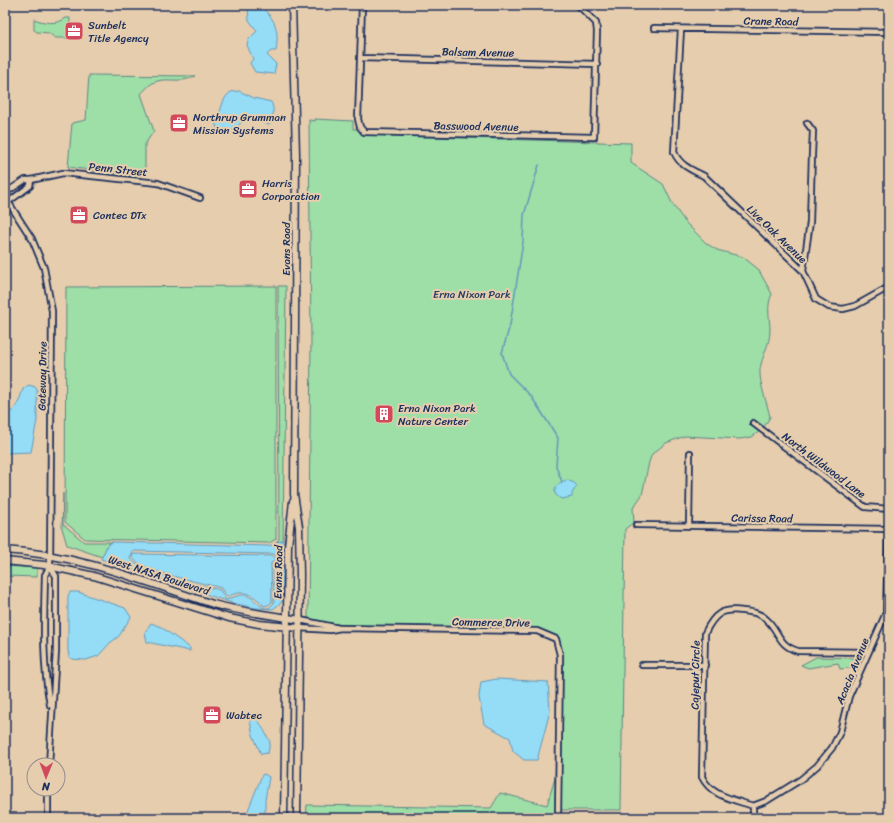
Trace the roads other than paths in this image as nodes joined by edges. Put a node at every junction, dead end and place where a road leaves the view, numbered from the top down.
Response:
1 (292, 5) edge
2 (362, 5) edge
3 (578, 5) edge
4 (654, 28) dead end
5 (681, 28) junction
6 (889, 32) edge
7 (360, 58) junction
8 (596, 64) junction
9 (807, 123) dead end
10 (32, 180) junction
11 (5, 192) edge
12 (5, 197) edge
13 (200, 198) dead end
14 (8, 202) junction
15 (803, 271) junction
16 (889, 288) edge
17 (753, 422) dead end
18 (690, 453) dead end
19 (294, 494) junction
20 (889, 509) edge
21 (889, 512) edge
22 (636, 525) dead end
23 (689, 526) junction
24 (889, 529) edge
25 (5, 550) edge
26 (50, 555) junction
27 (5, 561) edge
28 (50, 566) junction
29 (288, 618) junction
30 (300, 620) junction
31 (288, 627) junction
32 (299, 628) junction
33 (340, 628) junction
34 (868, 652) junction
35 (642, 665) dead end
36 (705, 665) junction
37 (51, 708) junction
38 (48, 757) edge
39 (48, 797) edge
40 (753, 806) junction
41 (48, 818) edge
42 (284, 818) edge
43 (297, 818) edge
44 (558, 818) edge
45 (753, 818) edge

1 - 19 main road, Evans Road
2 - 7 street
3 - 8 street
4 - 5 street, Crane Road
5 - 6 street, Crane Road
5 - 15 street, Live Oak Avenue
7 - 8 street, Balsam Avenue
7 - 8 street, Basswood Avenue
9 - 15 street
10 - 11 street, Penn Street
10 - 13 street, Penn Street
10 - 14 street
12 - 14 street, Gateway Drive
14 - 26 street, Gateway Drive
15 - 16 street, Live Oak Avenue
17 - 20 street, North Wildwood Lane
18 - 23 street
19 - 29 main road, Evans Road
19 - 30 main road, Evans Road
21 - 24 street, Acacia Avenue
22 - 23 street, Carissa Road
23 - 24 street, Carissa Road
24 - 34 street, Acacia Avenue
25 - 26 main road, West NASA Boulevard
26 - 28 street, Gateway Drive
26 - 29 main road, West NASA Boulevard
27 - 28 main road, West NASA Boulevard
28 - 31 main road, West NASA Boulevard
28 - 37 street, Gateway Drive
28 - 37 street, Gateway Drive
29 - 30 main road, West NASA Boulevard
29 - 31 main road, Evans Road
30 - 32 main road
30 - 33 street, Commerce Drive
31 - 32 main road, West NASA Boulevard
31 - 42 main road
32 - 33 street, Commerce Drive
32 - 43 main road
33 - 44 street, Commerce Drive
34 - 36 street, Cajeput Circle
34 - 40 street, Acacia Avenue
35 - 36 street
36 - 40 street, Cajeput Circle
37 - 38 street
39 - 41 street
40 - 45 street

